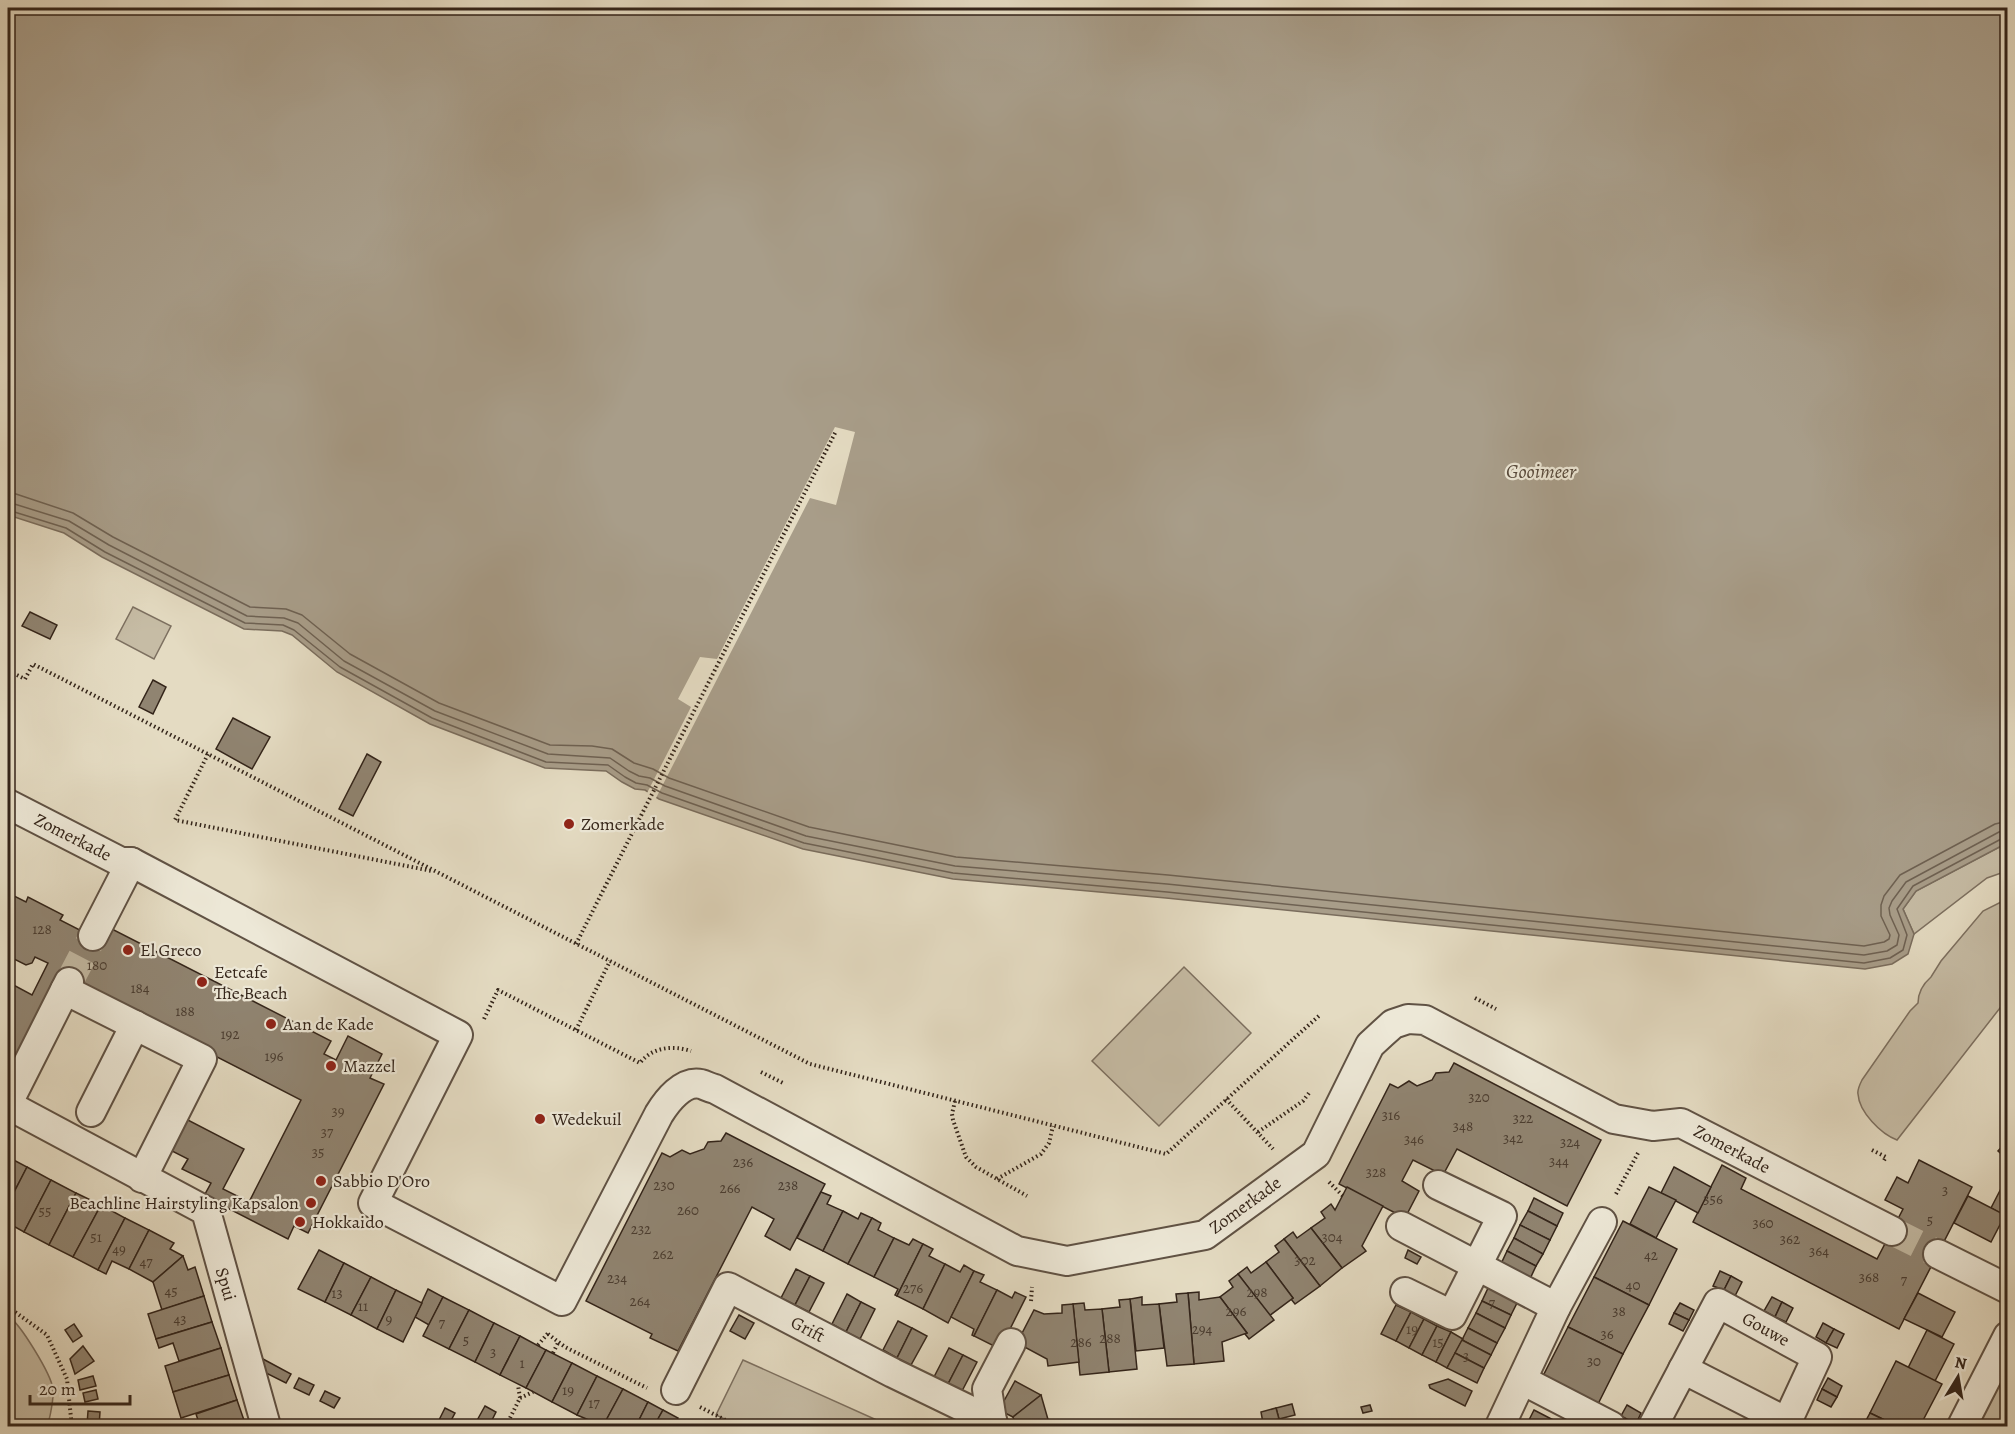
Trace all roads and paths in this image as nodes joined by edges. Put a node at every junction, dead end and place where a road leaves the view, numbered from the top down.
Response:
1 (836, 431) dead end
2 (17, 675) dead end
3 (208, 754) junction
4 (8, 804) edge
5 (131, 862) junction
6 (437, 872) junction
7 (93, 936) tunnel mouth
8 (576, 944) junction
9 (610, 961) junction
10 (1475, 998) dead end
11 (523, 1003) dead end
12 (1497, 1009) dead end
13 (1322, 1014) dead end
14 (135, 1024) junction
15 (576, 1030) junction
16 (697, 1054) dead end
17 (14, 1071) edge
18 (761, 1072) dead end
19 (785, 1084) dead end
20 (1314, 1084) dead end
21 (1227, 1099) junction
22 (955, 1101) junction
23 (8, 1104) edge
24 (91, 1112) dead end
25 (1053, 1126) junction
26 (1653, 1126) junction
27 (1258, 1132) junction
28 (1264, 1139) dead end
29 (1872, 1150) dead end
30 (1883, 1162) dead end
31 (142, 1178) junction
32 (997, 1179) junction
33 (1438, 1185) dead end
34 (1027, 1196) dead end
35 (1602, 1222) joint
36 (1401, 1226) dead end
37 (1892, 1231) tunnel mouth
38 (1938, 1254) tunnel mouth
39 (1477, 1266) junction
40 (2007, 1288) edge
41 (1405, 1292) dead end
42 (8, 1307) edge
43 (1556, 1307) junction
44 (549, 1334) dead end
45 (2007, 1336) edge
46 (558, 1343) junction
47 (1011, 1344) dead end
48 (553, 1353) dead end
49 (1683, 1369) junction
50 (1522, 1380) junction
51 (518, 1384) dead end
52 (533, 1392) dead end
53 (676, 1396) junction
54 (520, 1398) junction
55 (993, 1424) edge
56 (1786, 1424) edge
57 (69, 1426) edge
58 (266, 1426) edge
59 (506, 1426) edge
60 (737, 1426) edge
61 (1500, 1426) edge
62 (1611, 1426) edge
63 (1653, 1426) edge
64 (1962, 1426) edge

1 - 8 path
2 - 3 path
3 - 6 path
3 - 6 path
4 - 5 street, Zomerkade
5 - 7 street
5 - 26 street, Zomerkade
6 - 8 path
8 - 9 path
9 - 15 path
9 - 22 path
10 - 12 path
11 - 15 path
13 - 21 path
14 - 17 street, Spui
14 - 24 street
14 - 31 street, Spui
15 - 16 path
17 - 23 street, Spui
18 - 19 path
20 - 27 path
21 - 25 path
21 - 27 path
22 - 25 path
22 - 32 path
23 - 31 street, Spui
25 - 32 path
26 - 35 path
26 - 37 street, Zomerkade
27 - 28 path
29 - 30 path
31 - 58 street, Spui
32 - 34 path
33 - 39 street
35 - 43 street
36 - 39 street
38 - 40 street
39 - 41 street
39 - 43 street
42 - 57 path
43 - 50 street
44 - 46 path
45 - 64 street
46 - 48 path
46 - 53 path
47 - 55 street, Grift
49 - 56 street, Gouwe
49 - 56 street, Gouwe
49 - 63 street, Gouwe
50 - 61 street
50 - 62 street
51 - 54 path
52 - 54 path
53 - 55 street, Grift
53 - 60 path
54 - 59 path

